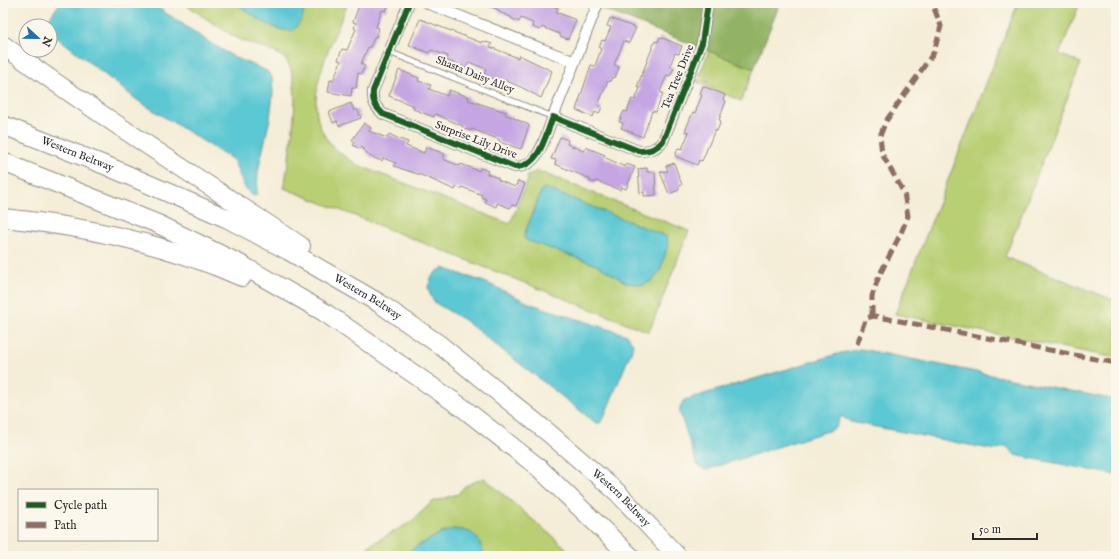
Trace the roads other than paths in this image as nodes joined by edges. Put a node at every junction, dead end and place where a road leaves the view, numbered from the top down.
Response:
1 (409, 3) edge
2 (427, 3) edge
3 (598, 3) edge
4 (708, 3) edge
5 (3, 45) edge
6 (389, 52) junction
7 (575, 62) junction
8 (553, 117) junction
9 (3, 125) edge
10 (3, 162) edge
11 (3, 218) edge
12 (379, 303) junction
13 (324, 312) junction
14 (630, 556) edge
15 (677, 556) edge

1 - 6 street, Surprise Lily Drive
2 - 7 street
3 - 7 street
4 - 8 street, Tea Tree Drive
5 - 12 highway
6 - 8 lane, Shasta Daisy Alley
6 - 8 street, Surprise Lily Drive
7 - 8 street
9 - 12 highway, Western Beltway
10 - 13 highway
11 - 13 highway
12 - 15 highway, Western Beltway
13 - 14 highway

